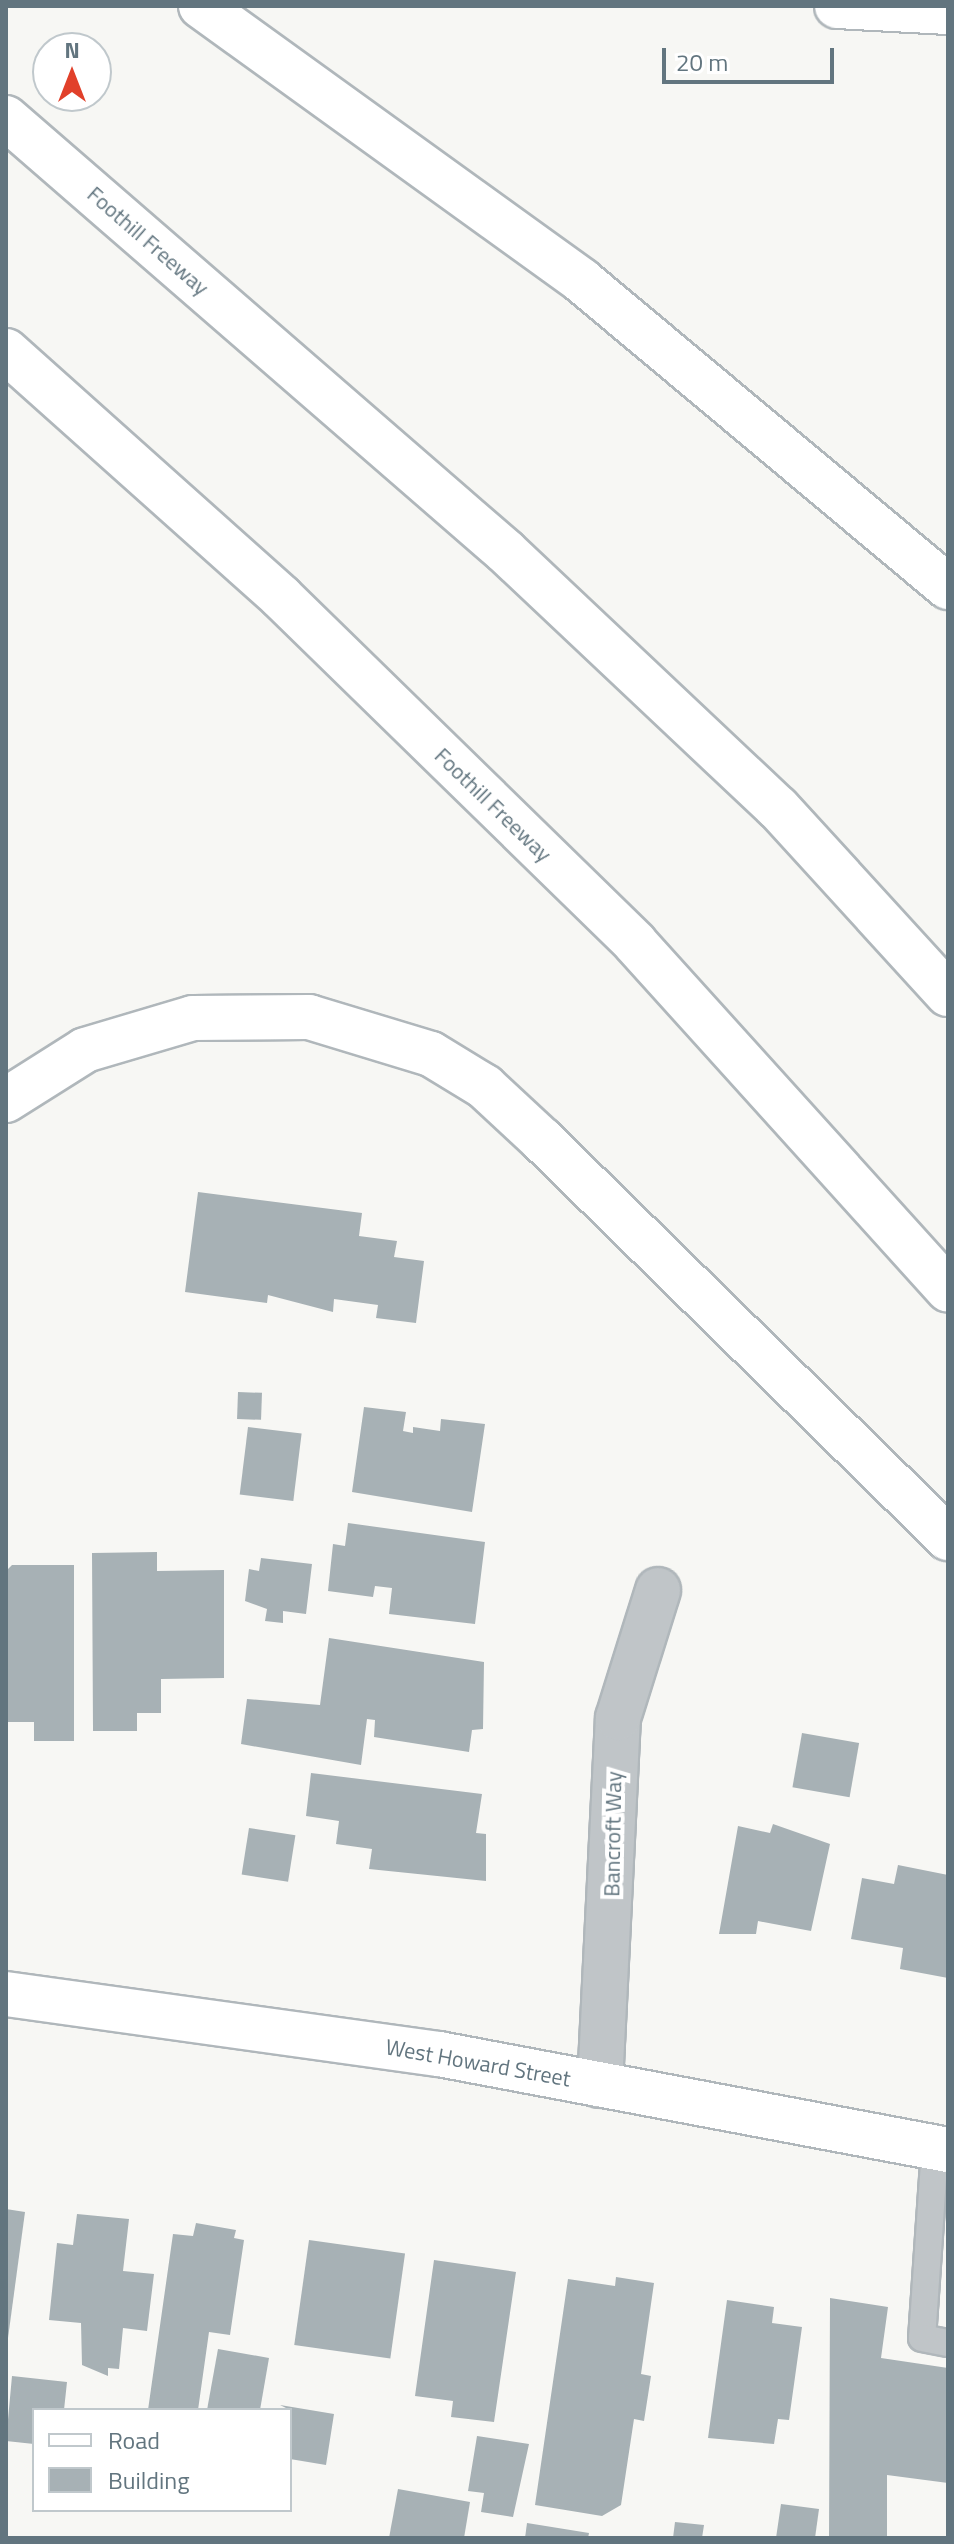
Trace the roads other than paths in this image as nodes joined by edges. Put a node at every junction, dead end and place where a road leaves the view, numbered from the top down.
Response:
1 (201, 6) edge
2 (837, 6) edge
3 (948, 12) edge
4 (6, 118) edge
5 (6, 351) edge
6 (948, 587) edge
7 (948, 994) edge
8 (6, 1100) edge
9 (948, 1290) edge
10 (948, 1538) edge
11 (658, 1590) dead end
12 (6, 1994) edge
13 (600, 2085) junction
14 (942, 2149) edge
15 (948, 2343) edge

1 - 6 main road
2 - 3 main road
4 - 7 main road, Foothill Freeway
5 - 9 main road, Foothill Freeway
8 - 10 main road
11 - 13 street, Bancroft Way
12 - 13 main road, West Howard Street
13 - 14 main road, West Howard Street
14 - 15 lane

